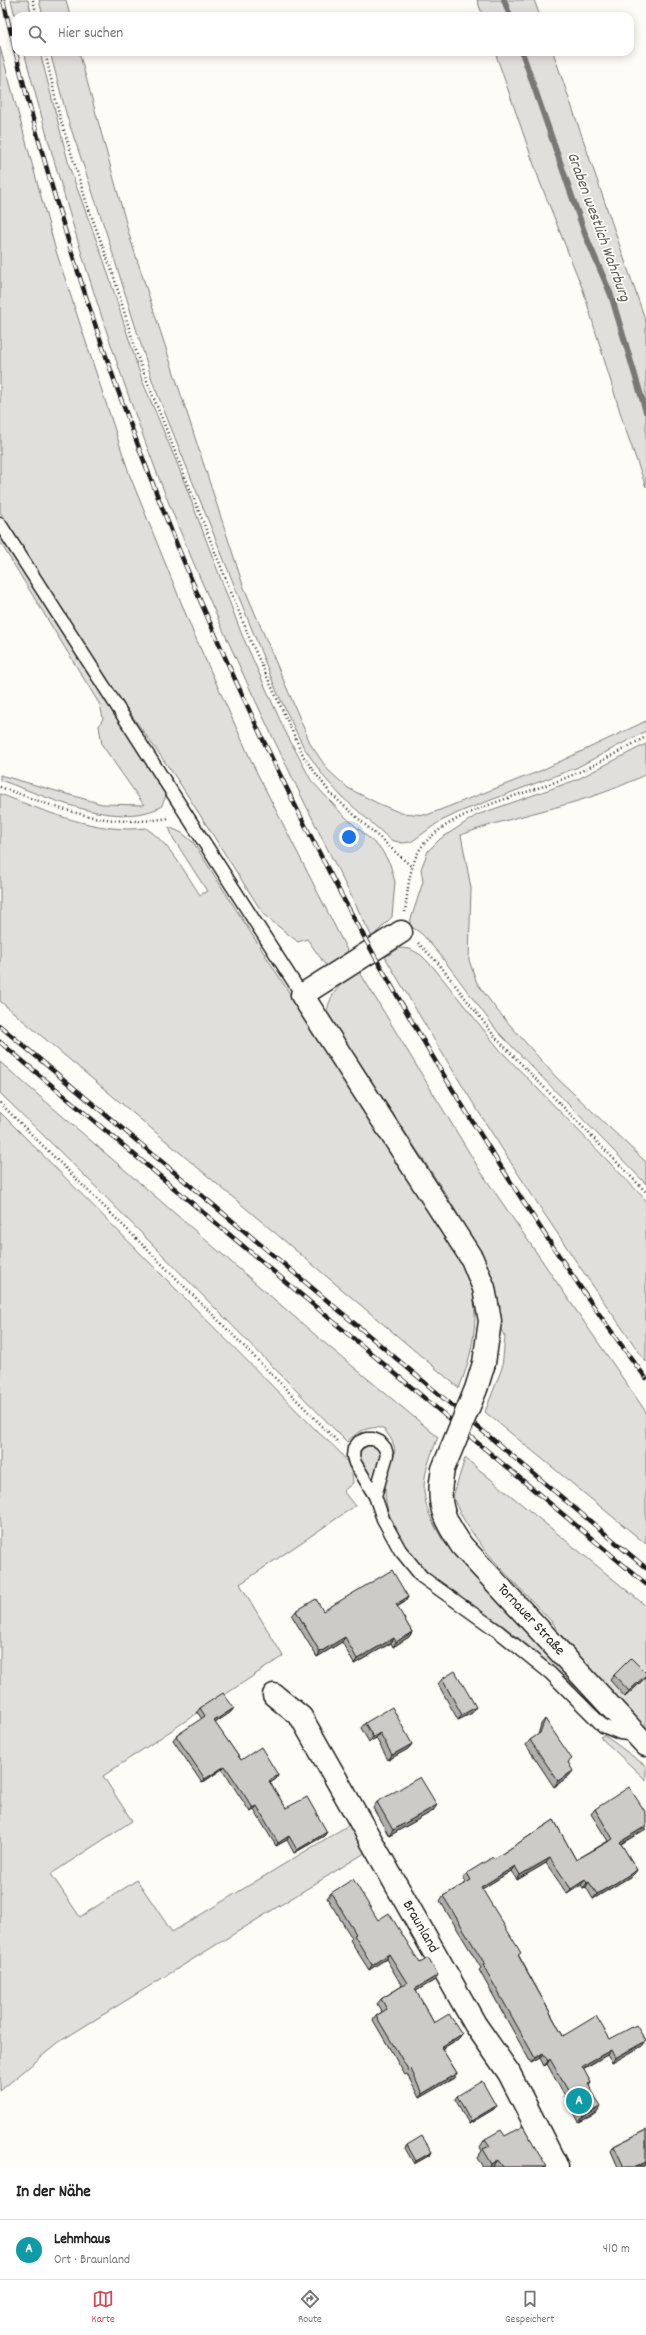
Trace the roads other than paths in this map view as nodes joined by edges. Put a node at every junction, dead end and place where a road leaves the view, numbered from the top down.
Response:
1 (0, 524) edge
2 (401, 932) road end
3 (302, 995) junction
4 (375, 1496) junction
5 (274, 1695) dead end
6 (642, 1740) edge
7 (557, 2167) edge

1 - 3 lane
2 - 3 street
3 - 6 street, Tornauer Straße, bridge
4 - 4 lane
4 - 6 lane
5 - 7 street, Braunland

